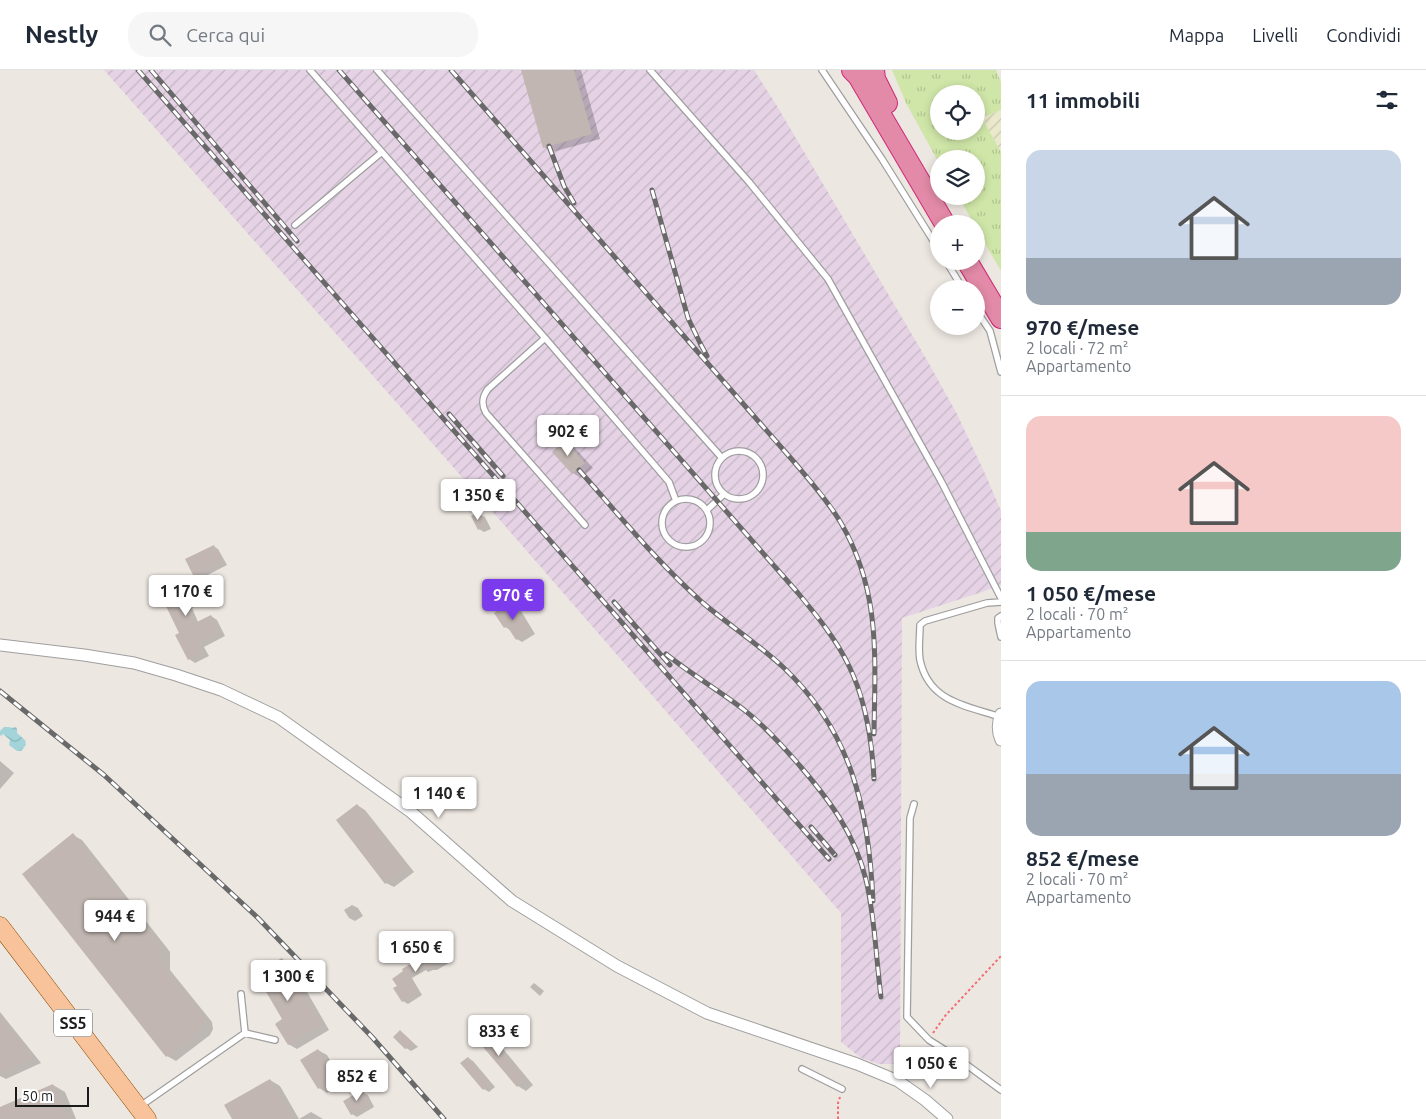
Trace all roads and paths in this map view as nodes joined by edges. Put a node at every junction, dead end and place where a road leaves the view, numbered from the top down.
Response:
1 (310, 70) edge
2 (377, 70) edge
3 (650, 70) edge
4 (822, 70) edge
5 (864, 73) edge
6 (382, 152) junction
7 (930, 180) edge
8 (941, 215) edge
9 (296, 225) dead end
10 (930, 236) edge
11 (985, 269) edge
12 (973, 270) edge
13 (984, 270) edge
14 (1001, 291) edge
15 (1001, 301) edge
16 (1001, 318) edge
17 (985, 324) edge
18 (545, 338) junction
19 (1001, 372) edge
20 (722, 458) junction
21 (724, 494) junction
22 (676, 501) junction
23 (707, 510) junction
24 (585, 525) dead end
25 (1001, 600) edge
26 (1001, 616) edge
27 (1001, 637) edge
28 (0, 645) edge
29 (1000, 715) edge
30 (1001, 740) edge
31 (914, 804) dead end
32 (2, 931) edge
33 (1001, 956) edge
34 (242, 994) dead end
35 (245, 1033) junction
36 (275, 1040) dead end
37 (929, 1040) junction
38 (802, 1069) dead end
39 (842, 1089) joint
40 (1001, 1090) edge
41 (143, 1114) edge
42 (838, 1119) edge
43 (947, 1119) edge

1 - 6 lane
2 - 20 lane
3 - 25 lane
4 - 10 lane
5 - 7 highway
5 - 8 highway
6 - 9 lane
6 - 18 lane
11 - 14 highway
12 - 16 highway
13 - 15 highway
17 - 19 lane
18 - 22 lane
18 - 24 lane
20 - 21 lane
20 - 21 lane
21 - 23 lane
22 - 23 lane
22 - 23 lane
25 - 29 lane
26 - 27 lane
28 - 43 street
29 - 30 street
31 - 37 lane
32 - 41 main road, SS5
33 - 37 path
34 - 35 lane
35 - 36 lane
35 - 41 lane
37 - 40 lane
38 - 39 lane
39 - 42 path

